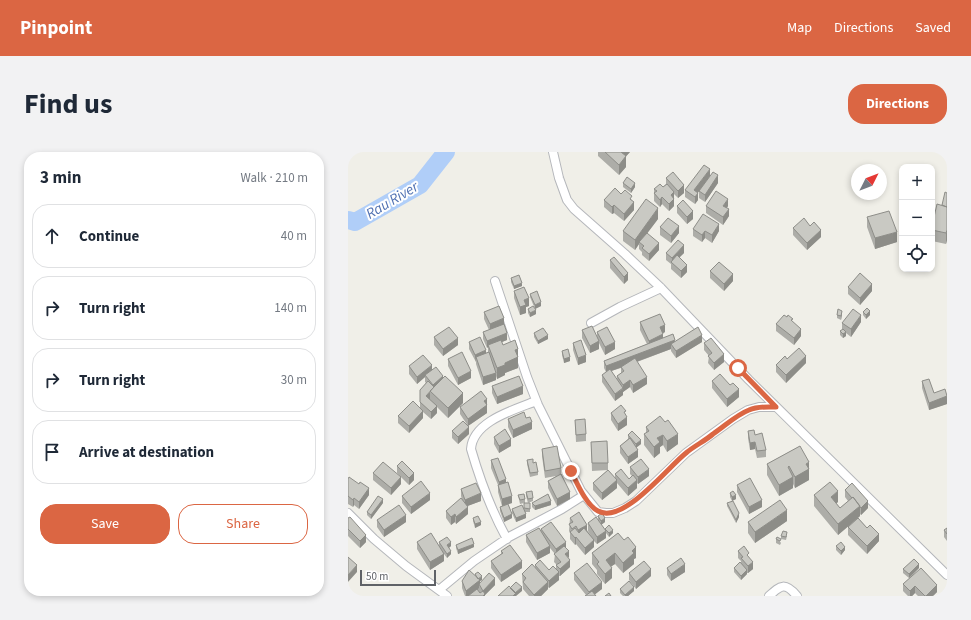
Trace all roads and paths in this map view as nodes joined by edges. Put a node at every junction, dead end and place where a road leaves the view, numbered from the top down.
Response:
1 (553, 152) edge
2 (496, 281) dead end
3 (661, 288) junction
4 (591, 324) dead end
5 (536, 401) junction
6 (776, 407) junction
7 (584, 495) junction
8 (348, 513) edge
9 (507, 538) junction
10 (947, 575) edge
11 (439, 590) junction
12 (447, 596) edge
13 (769, 596) edge
14 (797, 596) edge

1 - 3 street
2 - 5 street
3 - 4 street
3 - 6 street
5 - 7 street
5 - 9 street
6 - 7 street
6 - 10 street
7 - 9 street
8 - 11 street
9 - 11 street
11 - 12 street
13 - 14 street

